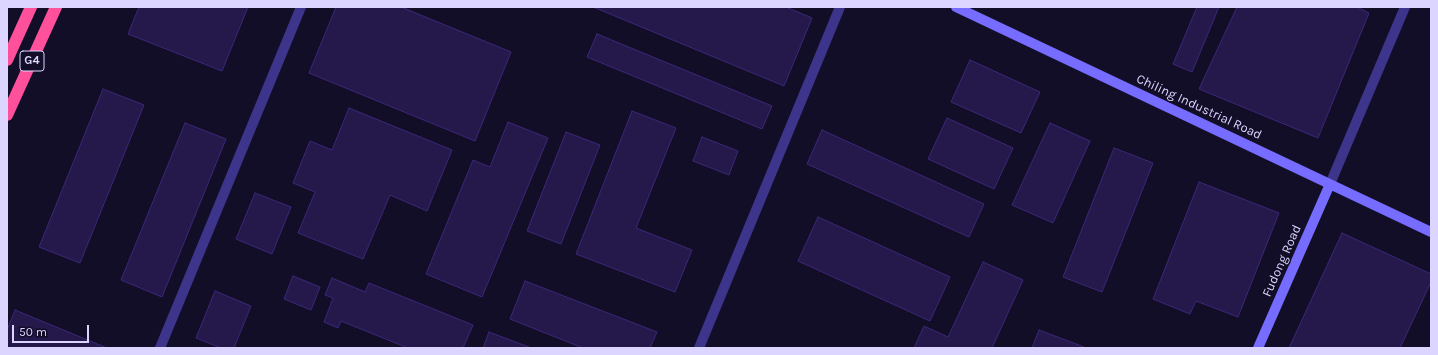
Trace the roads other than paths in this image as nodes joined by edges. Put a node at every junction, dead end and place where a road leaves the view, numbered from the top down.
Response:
1 (31, 7) edge
2 (56, 7) edge
3 (301, 7) edge
4 (840, 7) edge
5 (956, 7) edge
6 (1405, 7) edge
7 (7, 60) edge
8 (7, 115) edge
9 (1330, 184) junction
10 (1431, 232) edge
11 (160, 348) edge
12 (699, 348) edge
13 (1258, 348) edge

1 - 7 highway, G4
2 - 8 highway, G4
3 - 11 street
4 - 12 street
5 - 9 street, Chiling Industrial Road
6 - 9 street
9 - 10 street, Chiling Industrial Road
9 - 13 street, Fudong Road

